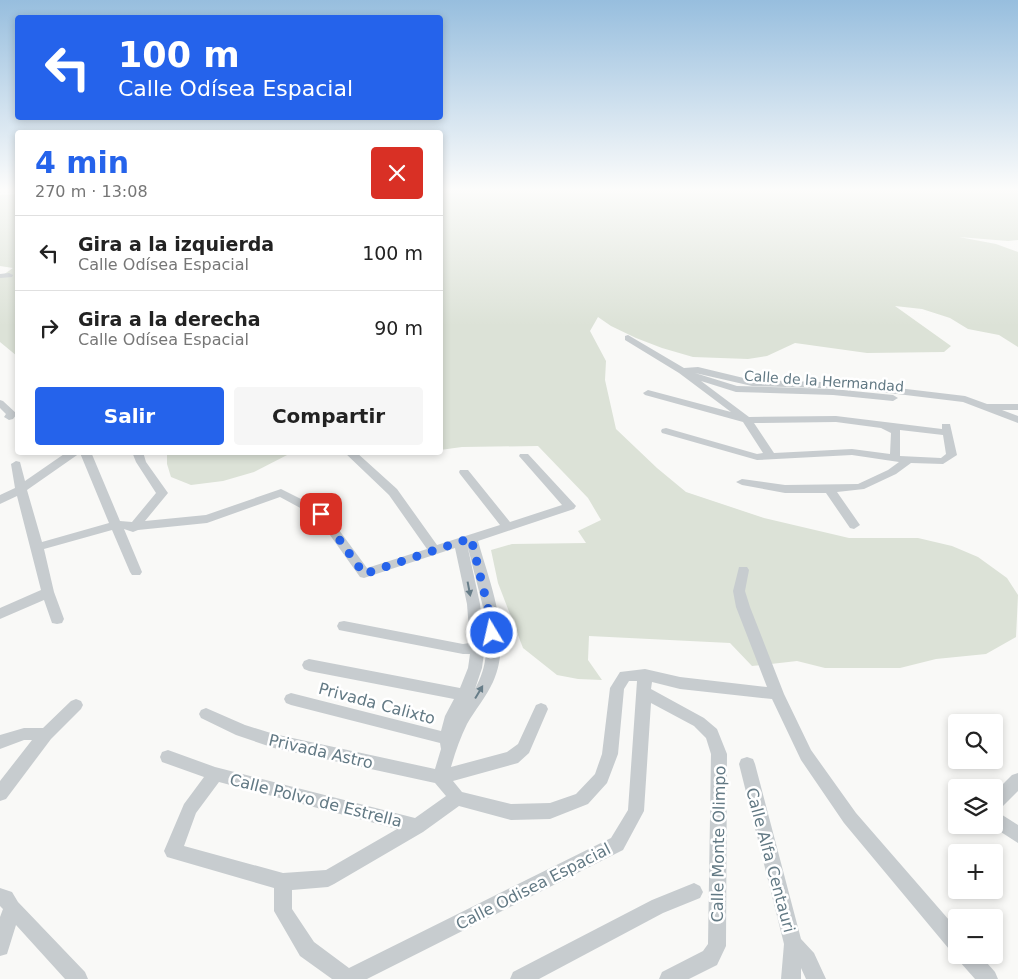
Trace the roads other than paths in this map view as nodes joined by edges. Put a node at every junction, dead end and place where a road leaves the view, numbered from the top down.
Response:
1 (9, 275) dead end
2 (0, 276) edge
3 (628, 338) dead end
4 (683, 372) junction
5 (648, 392) dead end
6 (0, 403) edge
7 (990, 407) junction
8 (1018, 407) edge
9 (9, 417) edge
10 (747, 420) junction
11 (1018, 420) edge
12 (880, 424) junction
13 (666, 431) dead end
14 (71, 455) edge
15 (86, 455) edge
16 (138, 455) edge
17 (352, 455) edge
18 (524, 456) dead end
19 (770, 457) junction
20 (895, 457) junction
21 (909, 460) junction
22 (16, 464) dead end
23 (464, 472) dead end
24 (742, 482) dead end
25 (829, 489) junction
26 (20, 490) junction
27 (0, 500) edge
28 (116, 525) junction
29 (854, 525) dead end
30 (136, 526) junction
31 (507, 526) junction
32 (121, 538) junction
33 (465, 540) junction
34 (37, 547) junction
35 (434, 550) junction
36 (743, 570) dead end
37 (136, 572) dead end
38 (47, 593) junction
39 (0, 614) edge
40 (57, 619) dead end
41 (344, 626) dead end
42 (493, 647) junction
43 (478, 649) junction
44 (309, 665) dead end
45 (644, 684) junction
46 (777, 694) junction
47 (464, 695) junction
48 (291, 699) dead end
49 (76, 705) dead end
50 (541, 709) dead end
51 (206, 714) dead end
52 (46, 734) junction
53 (0, 742) edge
54 (449, 743) junction
55 (168, 757) dead end
56 (747, 764) dead end
57 (215, 774) junction
58 (440, 777) junction
59 (1018, 780) edge
60 (0, 794) edge
61 (1003, 795) edge
62 (457, 798) junction
63 (1003, 824) edge
64 (417, 826) junction
65 (1018, 835) edge
66 (283, 882) junction
67 (694, 892) dead end
68 (6, 902) edge
69 (948, 933) edge
70 (793, 944) junction
71 (0, 947) edge
72 (975, 964) edge
73 (78, 979) edge
74 (347, 979) edge
75 (520, 979) edge
76 (669, 979) edge
77 (792, 979) edge
78 (816, 979) edge
79 (988, 979) edge

1 - 2 street
3 - 4 street
4 - 7 street, Calle de la Hermandad
4 - 10 street
5 - 10 street
6 - 9 street
7 - 8 street
7 - 11 street
10 - 12 street
10 - 19 street
12 - 20 street
12 - 21 street
13 - 19 street
14 - 26 street
15 - 28 street
16 - 30 street
17 - 35 street
18 - 31 street
19 - 20 street
20 - 21 street
21 - 25 street
22 - 26 street
23 - 31 street
24 - 25 street
25 - 29 street
26 - 27 street
26 - 34 street
28 - 30 street
28 - 32 street
28 - 34 street
30 - 32 street
30 - 35 street
31 - 33 street
32 - 37 street
33 - 35 street
33 - 42 street
33 -> 43 street
34 - 38 street
36 - 46 street
38 - 39 street
38 - 40 street
41 - 43 street
42 - 43 street
54 -> 42 street
43 - 47 street
44 - 47 street
45 - 46 street
45 - 62 street
45 - 74 street, Calle Odisea Espacial
45 - 76 street, Calle Monte Olimpo
46 - 69 street
47 - 54 street
48 - 54 street, Privada Calixto
49 - 52 street
50 - 58 street
51 - 58 street, Privada Astro
52 - 53 street
52 - 60 street
54 - 58 street
55 - 57 street, Calle Polvo de Estrella
56 - 70 street, Calle Alfa Centauri
57 - 64 street, Calle Polvo de Estrella
57 - 66 street
58 - 62 street
59 - 61 street
62 - 64 street
63 - 65 street
64 - 66 street
66 - 74 street
67 - 75 street
68 - 71 street
68 - 73 street
70 - 77 street
70 - 78 street, Calle Alfa Centauri
72 - 79 street

